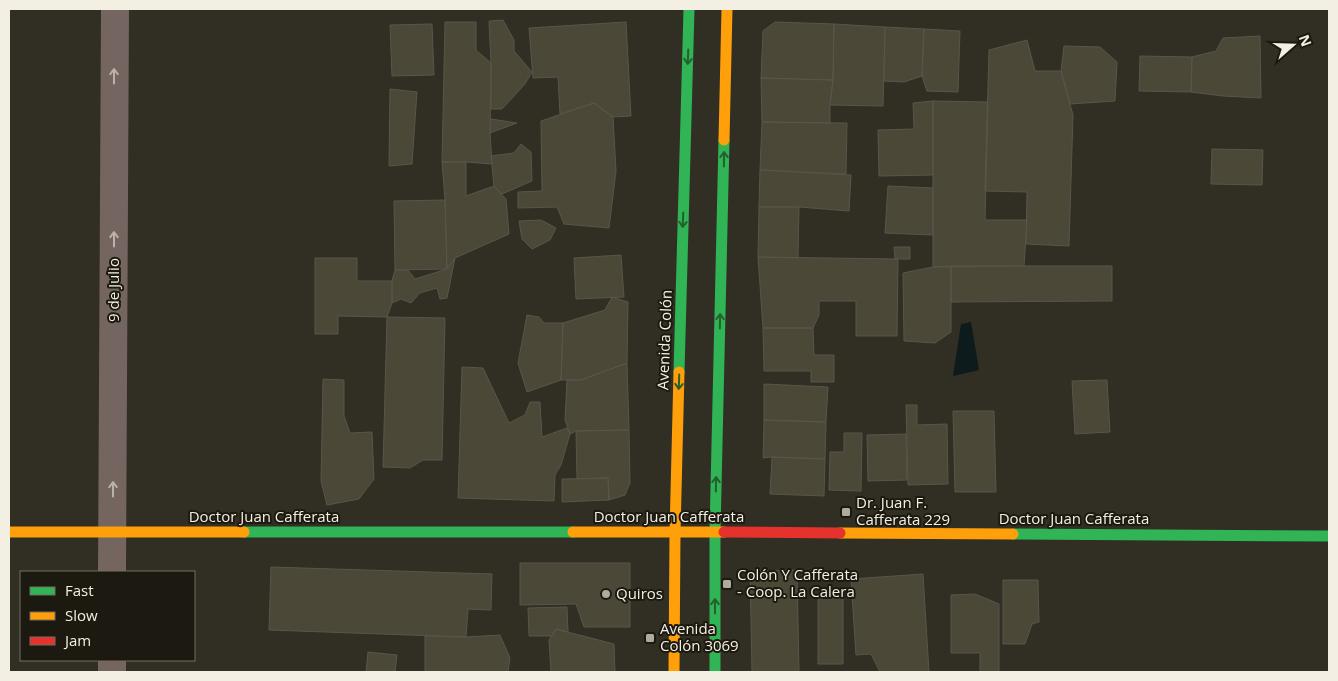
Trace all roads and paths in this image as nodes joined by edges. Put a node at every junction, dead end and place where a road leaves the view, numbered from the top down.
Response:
1 (115, 9) edge
2 (689, 9) edge
3 (727, 9) edge
4 (113, 531) junction
5 (9, 532) edge
6 (675, 532) junction
7 (715, 532) junction
8 (1329, 536) edge
9 (112, 571) edge
10 (674, 672) edge
11 (714, 672) edge

4 -> 1 street, 9 de Julio
2 -> 6 main road, Avenida Colón
7 -> 3 main road
4 - 5 main road, Doctor Juan Cafferata
4 - 6 main road, Doctor Juan Cafferata
4 - 9 street, 9 de Julio
6 - 7 main road, Doctor Juan Cafferata
6 - 10 main road, Avenida Colón
7 - 8 main road, Doctor Juan Cafferata
11 -> 7 main road

